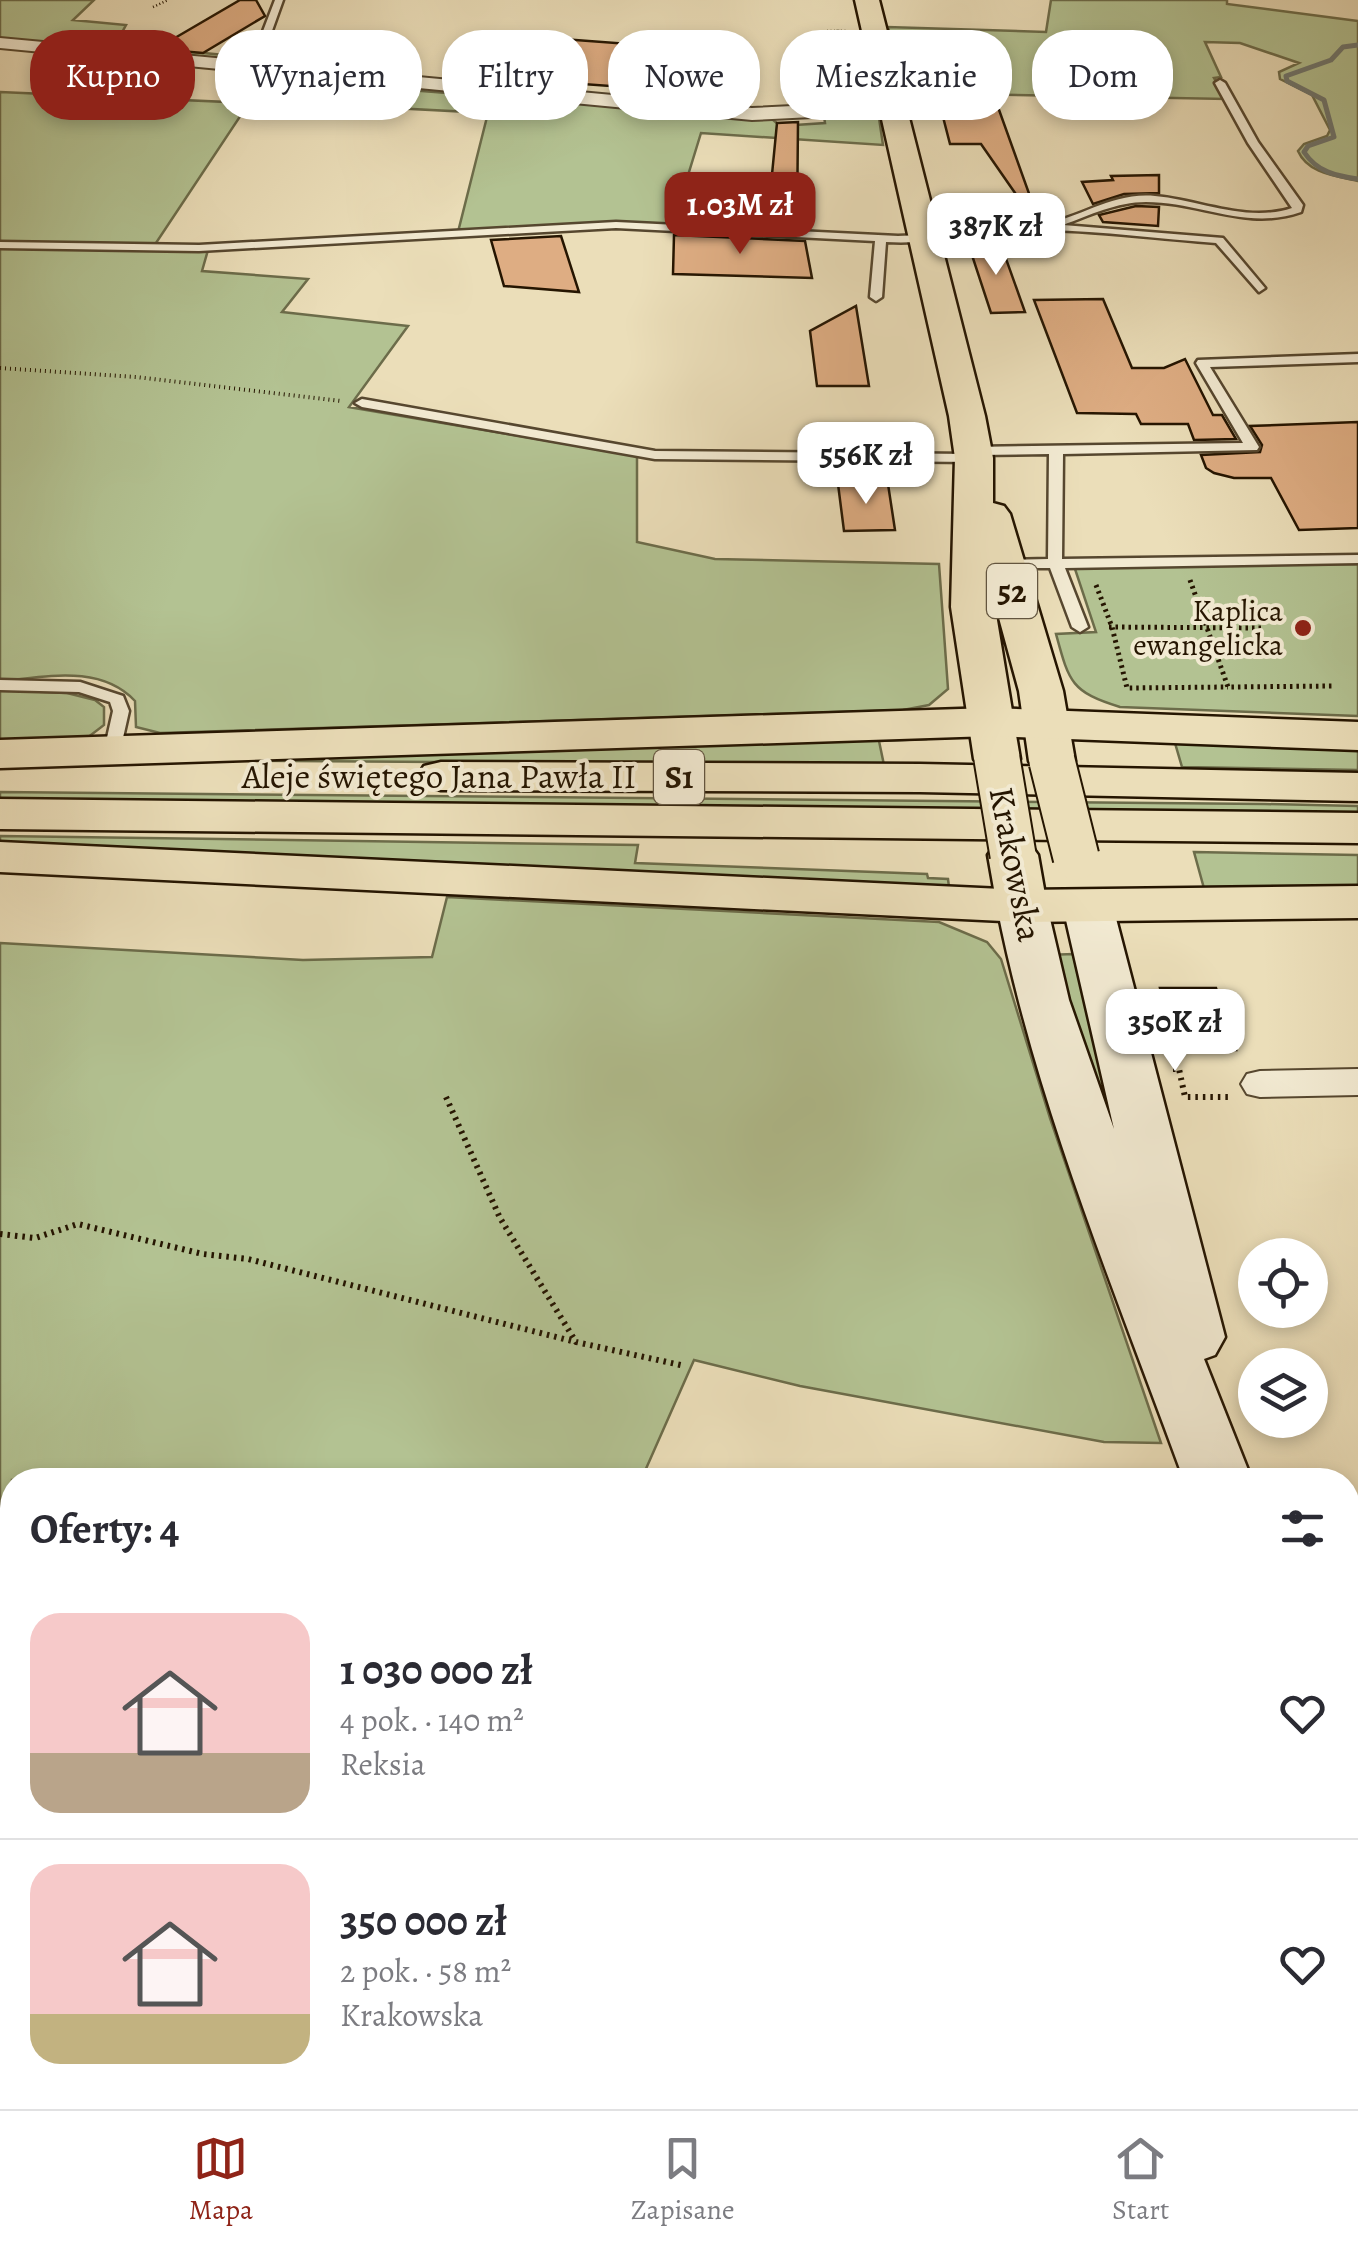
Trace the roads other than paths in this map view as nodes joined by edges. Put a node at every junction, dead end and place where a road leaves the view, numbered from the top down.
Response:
1 (280, 0) edge
2 (866, 0) edge
3 (269, 30) edge
4 (874, 30) edge
5 (0, 43) edge
6 (215, 64) edge
7 (422, 82) edge
8 (1220, 83) dead end
9 (780, 113) edge
10 (897, 120) edge
11 (1049, 227) junction
12 (881, 238) junction
13 (925, 239) junction
14 (0, 245) edge
15 (1259, 288) dead end
16 (876, 298) dead end
17 (1358, 358) edge
18 (362, 404) road end
19 (1056, 450) junction
20 (973, 455) junction
21 (1358, 559) edge
22 (1055, 562) junction
23 (1004, 564) junction
24 (1080, 627) road end
25 (0, 685) edge
26 (1358, 736) edge
27 (994, 740) junction
28 (1050, 742) junction
29 (112, 751) junction
30 (0, 754) edge
31 (0, 776) edge
32 (1358, 787) edge
33 (0, 814) edge
34 (1358, 828) edge
35 (0, 857) edge
36 (1018, 881) junction
37 (1082, 882) junction
38 (1358, 902) edge
39 (1358, 1082) edge
40 (1260, 1084) dead end
41 (1213, 1468) edge
42 (1225, 1468) edge

1 - 3 lane
2 - 4 main road, Krakowska / 52
5 - 6 street
7 - 9 street
8 - 11 lane
10 - 13 main road, Krakowska / 52
11 - 13 lane
11 - 15 lane
12 - 13 lane
12 - 14 lane
12 - 16 lane
13 - 20 main road, Krakowska / 52
17 - 19 lane
18 - 20 lane
19 - 20 lane
19 - 22 lane
20 - 23 main road, Krakowska / 52
20 - 27 main road, Krakowska / 52
21 - 22 lane
22 - 23 lane
22 - 24 lane
23 - 28 main road, Krakowska / 52
25 - 29 lane
26 - 28 main road
27 - 28 main road
27 - 29 main road
27 - 36 main road, Krakowska / 52, bridge
28 - 37 main road, Krakowska / 52, bridge
29 - 30 main road
31 - 32 main road, Aleje świętego Jana Pawła II / S1
33 - 34 main road, Aleje świętego Jana Pawła II / S1
35 - 36 main road
36 - 37 main road
36 - 41 main road, Krakowska / 52
37 - 38 main road
37 - 42 main road, Krakowska / 52
39 - 40 street

